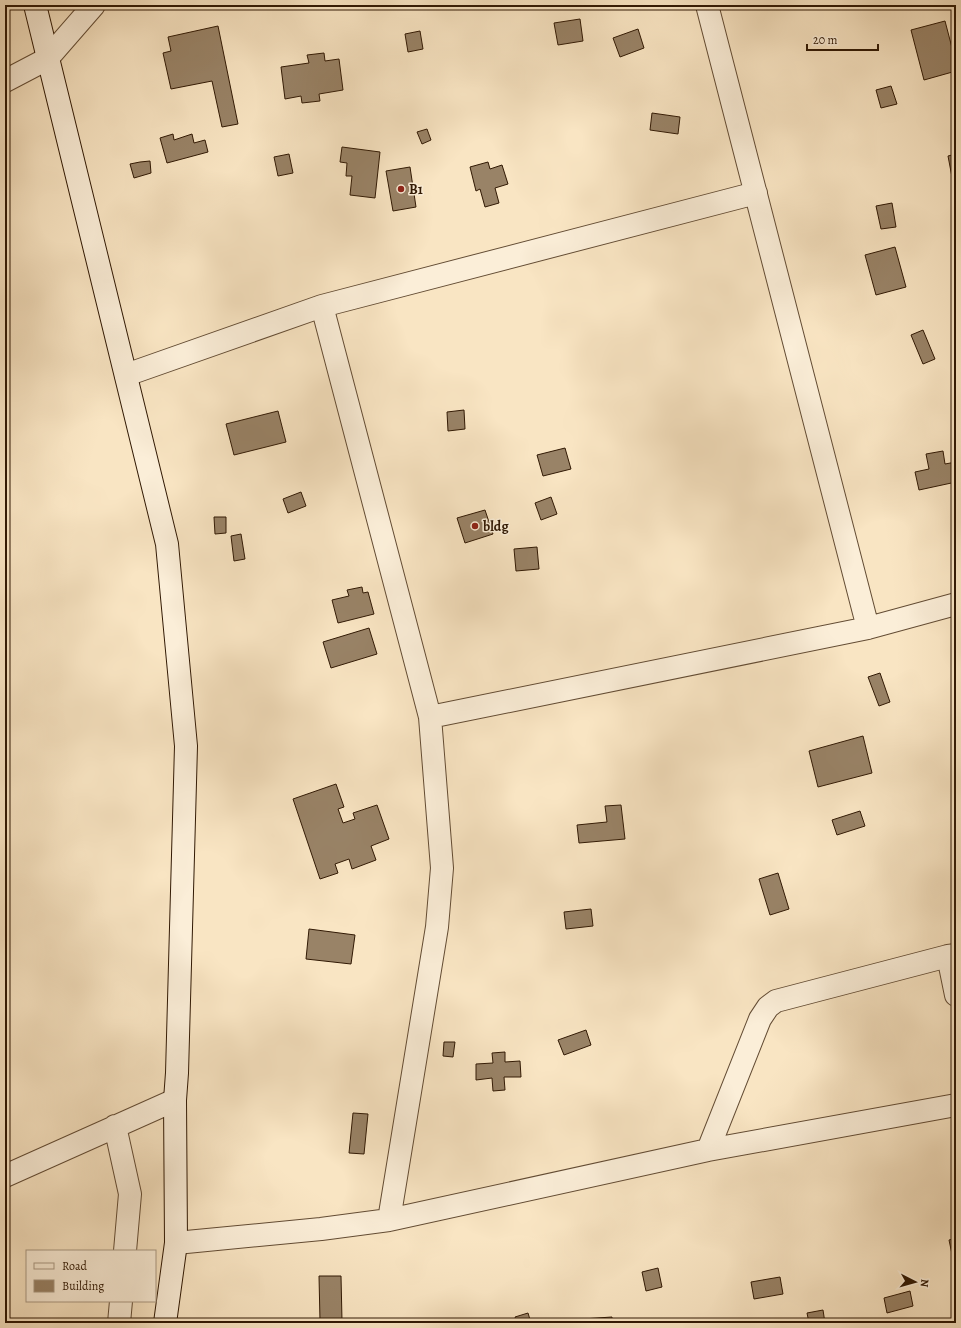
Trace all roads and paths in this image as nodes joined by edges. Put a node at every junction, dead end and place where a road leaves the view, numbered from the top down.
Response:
1 (35, 5) edge
2 (94, 5) edge
3 (707, 5) edge
4 (47, 59) junction
5 (5, 81) edge
6 (756, 193) junction
7 (322, 306) junction
8 (126, 374) junction
9 (956, 604) edge
10 (868, 628) junction
11 (430, 717) junction
12 (952, 955) edge
13 (956, 995) edge
14 (175, 1100) junction
15 (956, 1105) edge
16 (115, 1126) junction
17 (708, 1150) junction
18 (5, 1176) edge
19 (389, 1220) junction
20 (176, 1243) junction
21 (125, 1250) edge
22 (121, 1302) edge
23 (119, 1323) edge
24 (165, 1323) edge

1 - 4 street
2 - 4 street
3 - 6 street
4 - 5 street
4 - 8 street
6 - 7 street
6 - 10 street
7 - 8 street
7 - 11 street
8 - 14 street
9 - 10 street
10 - 11 street
11 - 19 street
12 - 13 street
12 - 17 street
14 - 16 street
14 - 20 street
15 - 17 street
16 - 18 street
16 - 21 street
17 - 19 street
19 - 20 street
20 - 24 street
22 - 23 street

